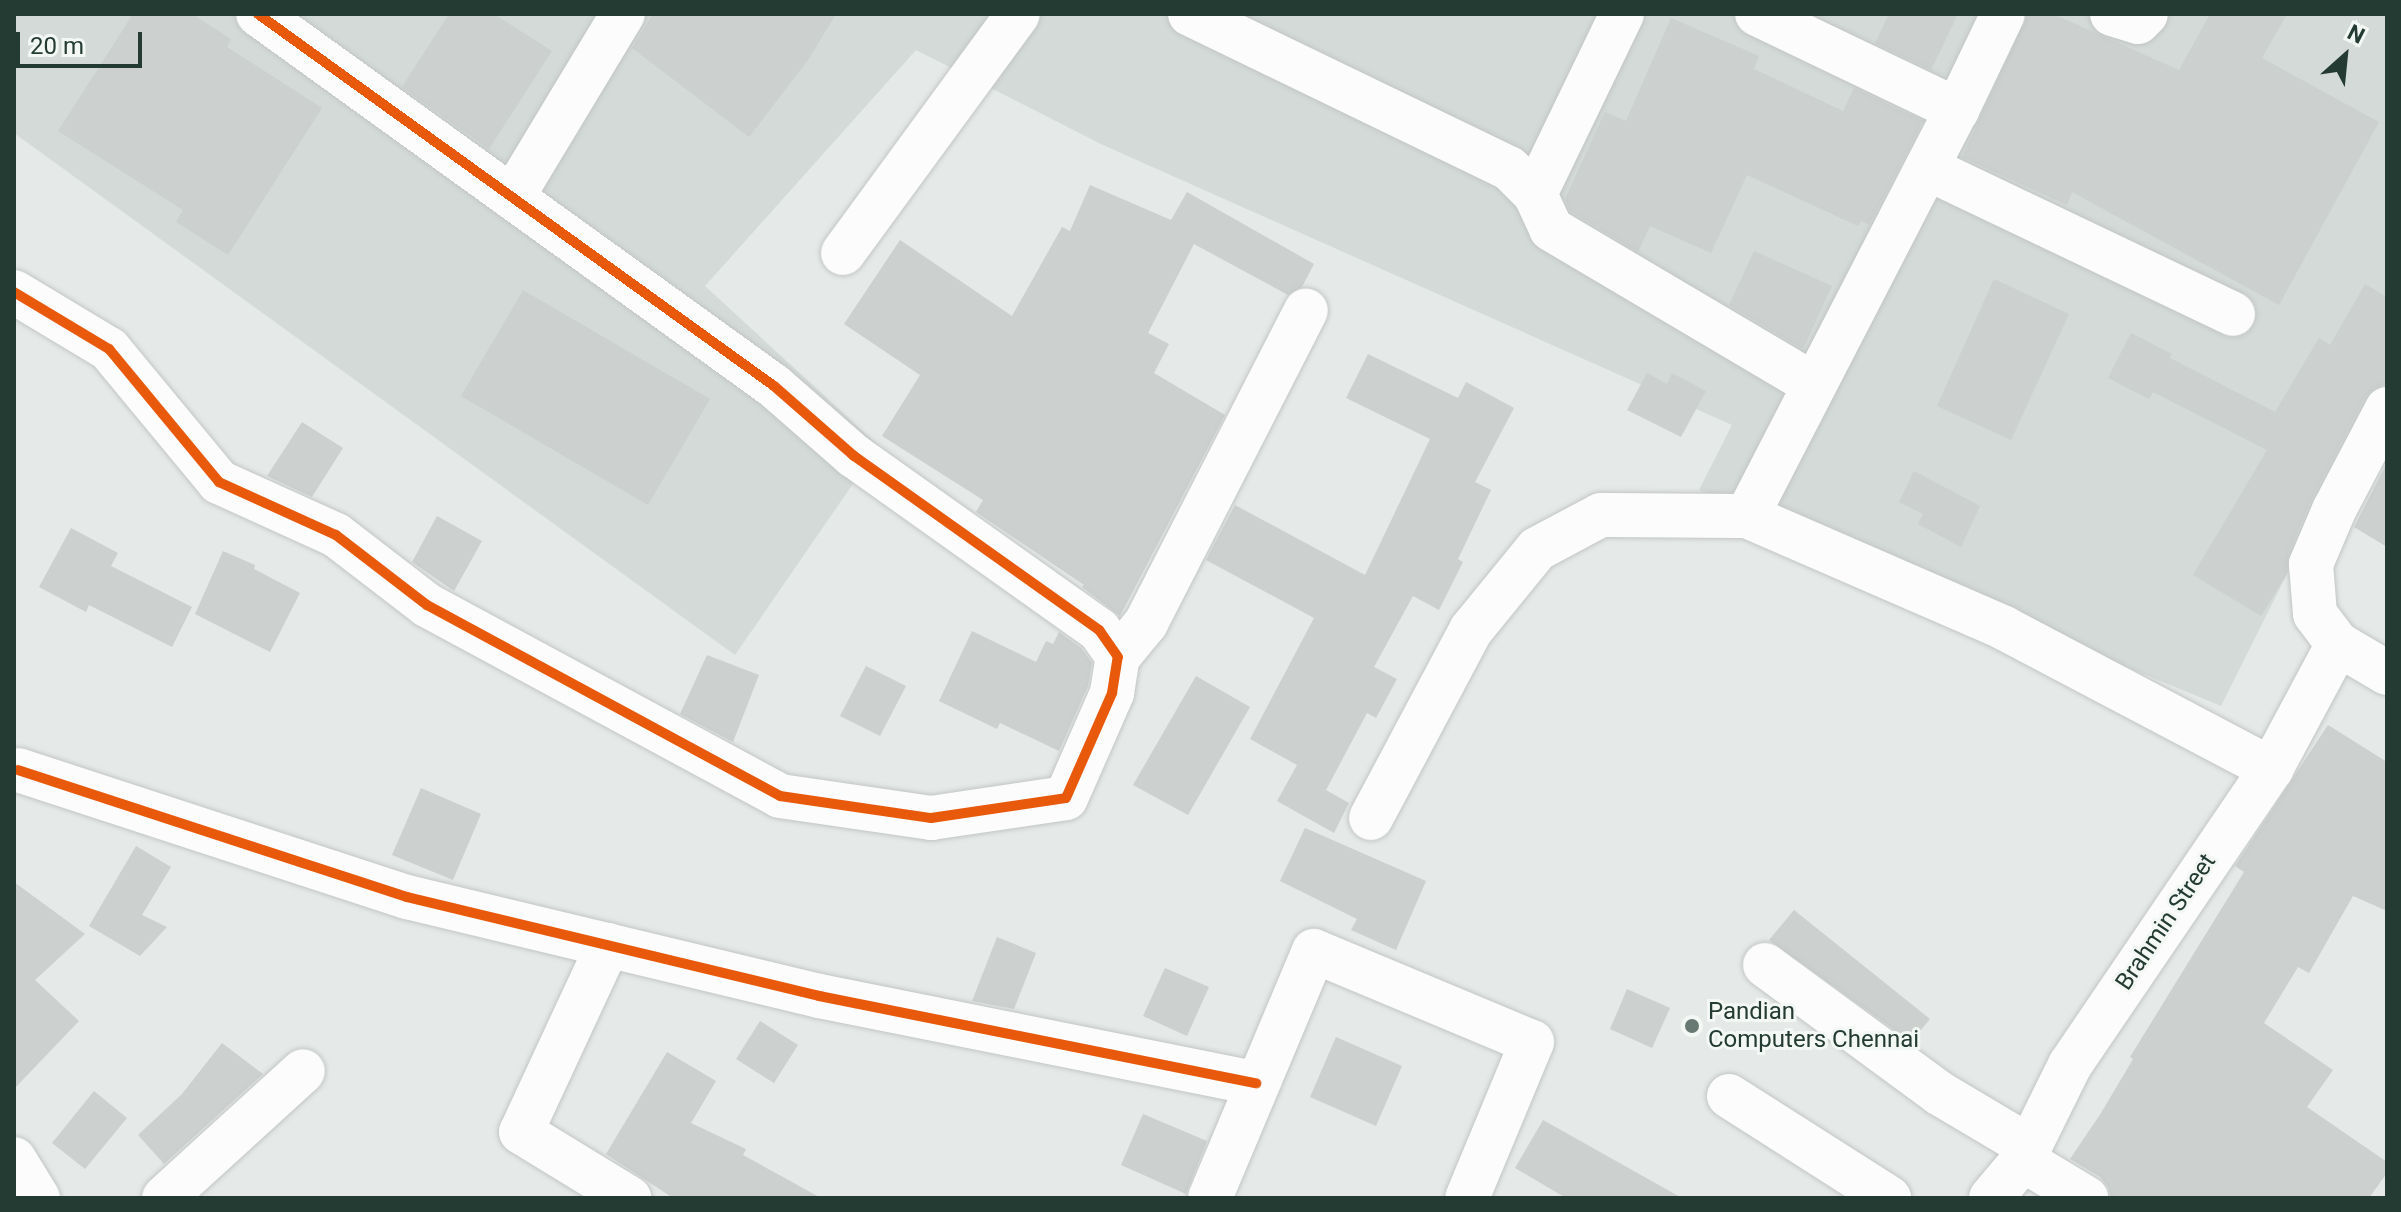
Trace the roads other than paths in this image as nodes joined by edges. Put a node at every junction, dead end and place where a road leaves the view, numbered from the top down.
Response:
1 (258, 14) edge
2 (623, 14) edge
3 (1018, 14) edge
4 (1190, 14) edge
5 (1622, 14) edge
6 (1757, 14) edge
7 (2003, 14) edge
8 (2112, 14) edge
9 (2146, 14) edge
10 (1957, 110) junction
11 (1927, 168) junction
12 (1535, 194) junction
13 (513, 196) junction
14 (843, 253) dead end
15 (14, 292) edge
16 (1306, 311) dead end
17 (2233, 314) dead end
18 (1813, 384) junction
19 (2387, 409) edge
20 (1747, 516) junction
21 (2338, 644) junction
22 (2387, 673) edge
23 (1127, 696) junction
24 (2271, 769) junction
25 (18, 770) dead end
26 (1371, 818) dead end
27 (608, 945) junction
28 (1765, 965) dead end
29 (303, 1071) dead end
30 (1256, 1083) junction
31 (1729, 1096) dead end
32 (2026, 1154) junction
33 (14, 1159) edge
34 (38, 1198) edge
35 (164, 1198) edge
36 (629, 1198) edge
37 (1210, 1198) edge
38 (1467, 1198) edge
39 (1889, 1198) edge
40 (1991, 1198) edge
41 (2086, 1198) edge

1 - 13 street
2 - 13 street
3 - 14 street
4 - 12 street
5 - 12 street
6 - 10 street
7 - 10 street
8 - 9 street
10 - 11 street
11 - 17 street
11 - 18 street
12 - 18 street
13 - 23 street
15 - 23 street
16 - 23 street
18 - 20 street
19 - 21 street
20 - 24 street
20 - 26 street
21 - 22 street
21 - 24 street, Brahmin Street
24 - 32 street, Brahmin Street
25 - 27 street
27 - 30 street
27 - 36 street
28 - 32 street
29 - 35 street
30 - 37 street
30 - 38 street
31 - 39 street
32 - 40 street, Brahmin Street
32 - 41 street
33 - 34 street

